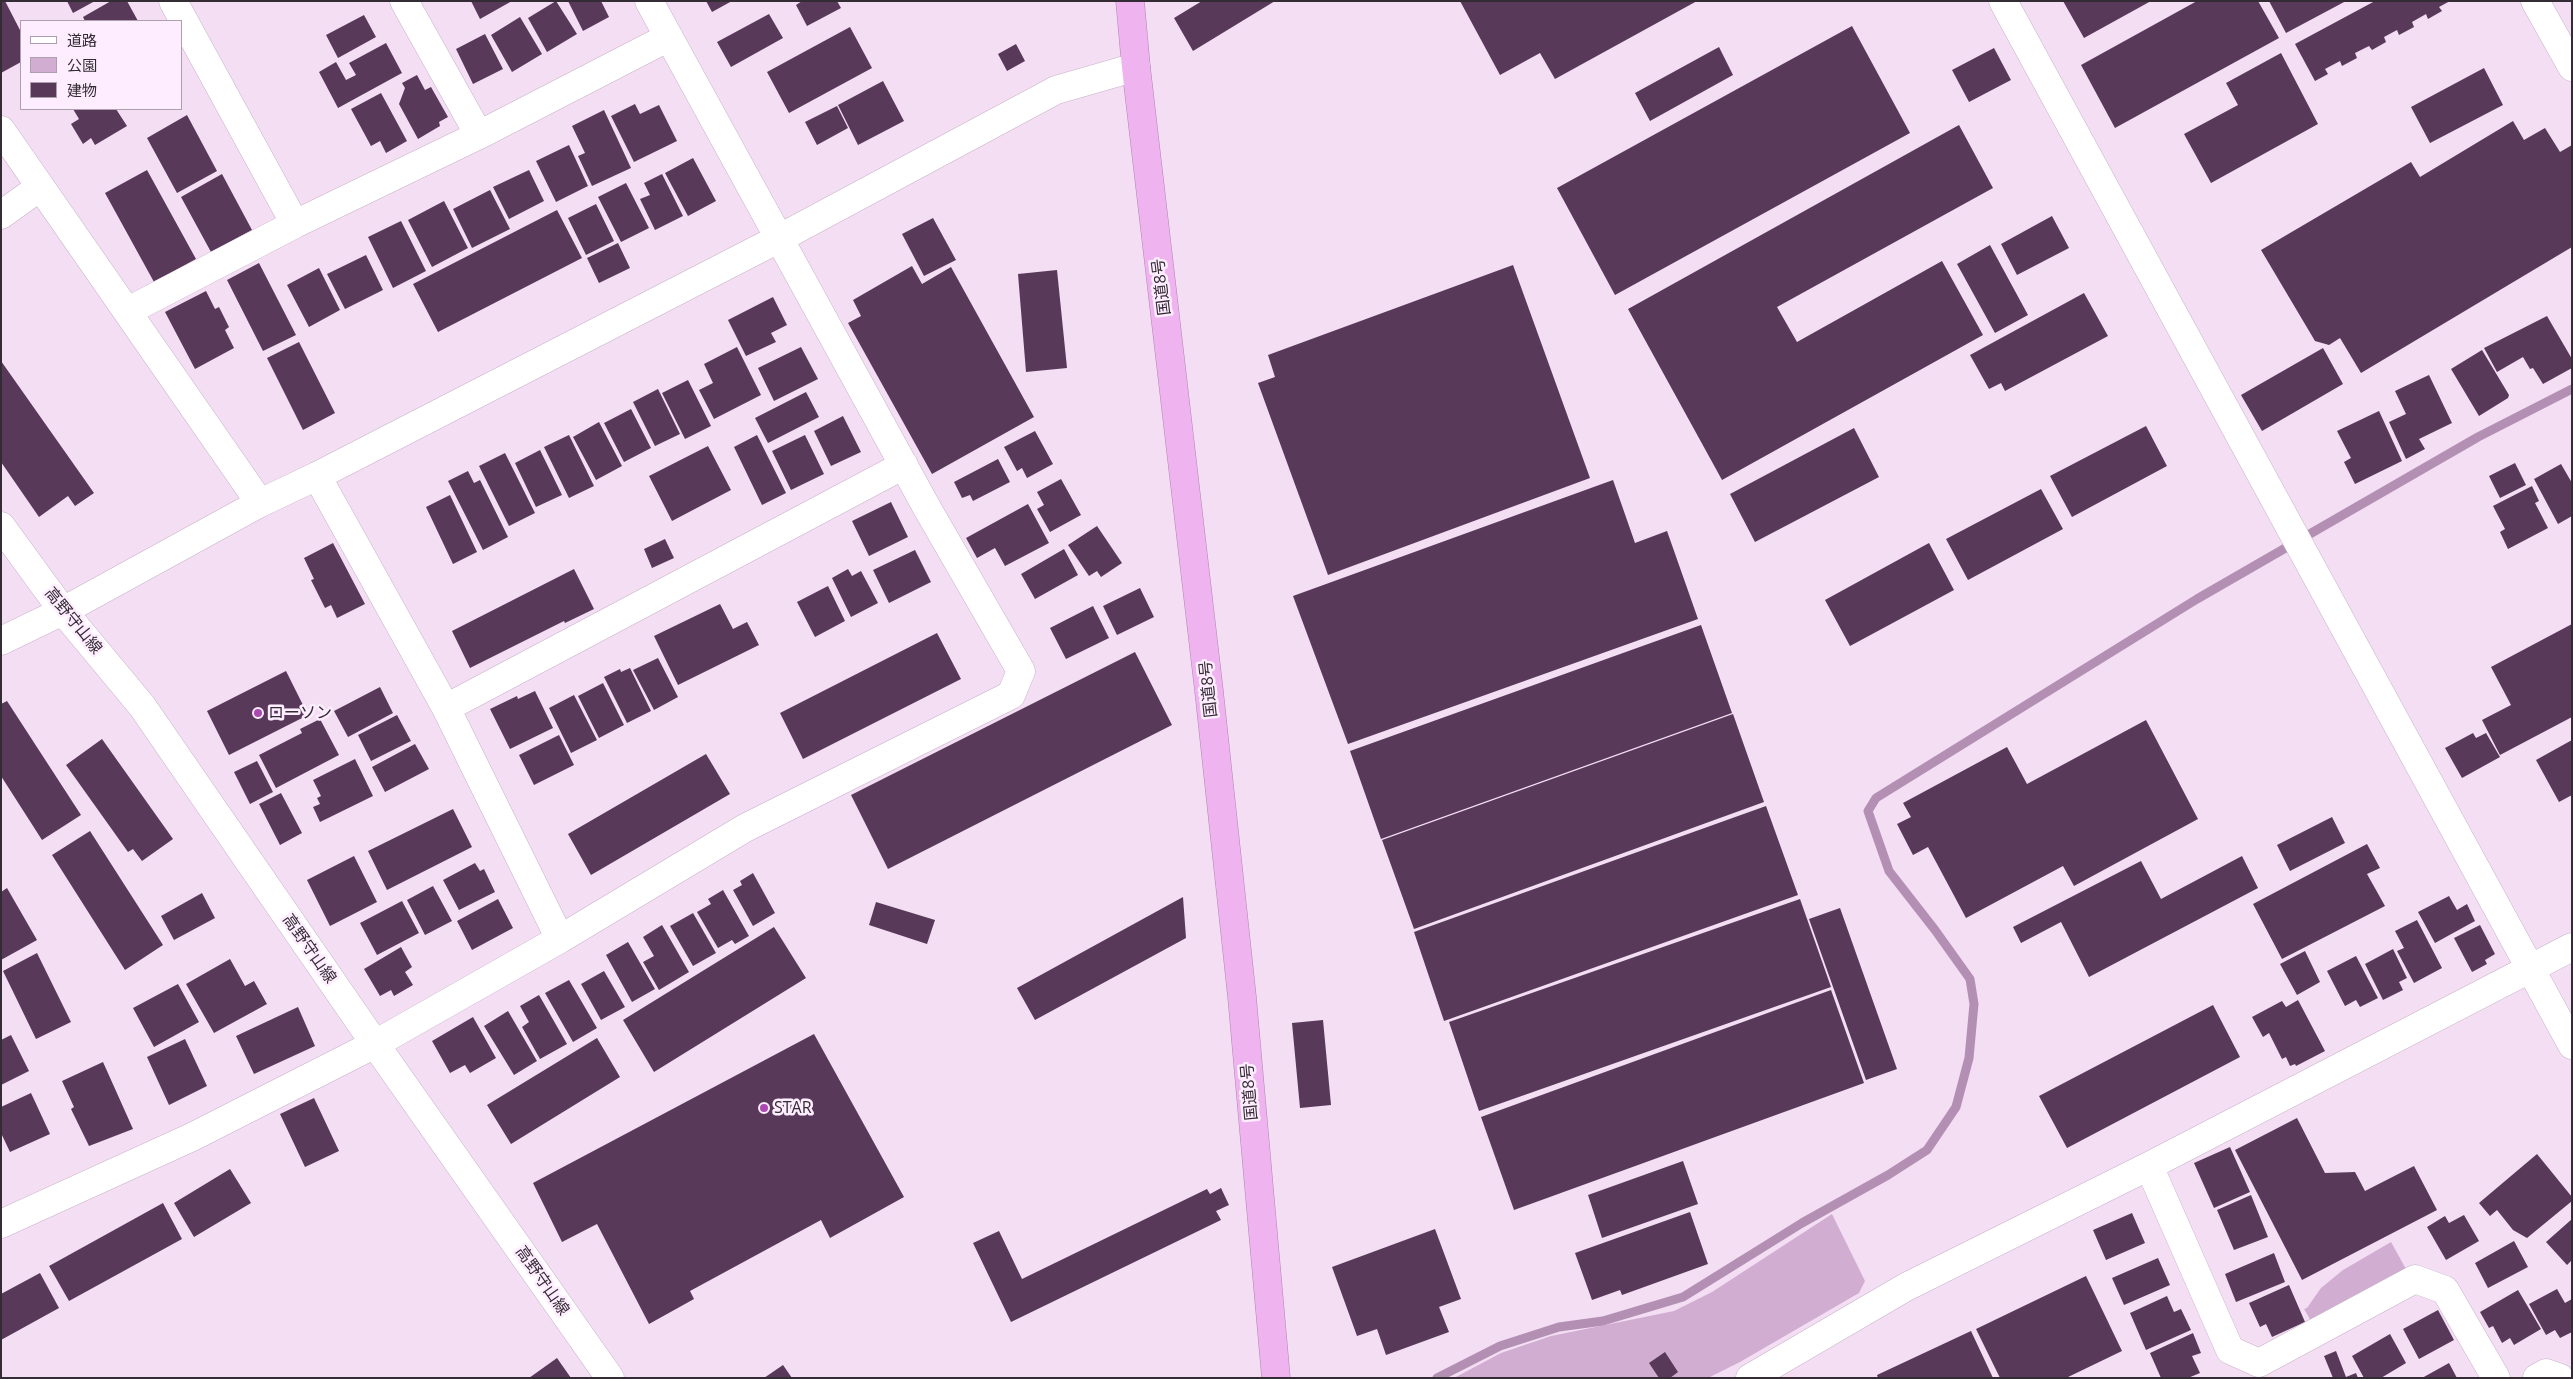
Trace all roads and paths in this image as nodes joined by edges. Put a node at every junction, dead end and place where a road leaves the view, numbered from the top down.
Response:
1 (173, 1) edge
2 (404, 1) edge
3 (649, 1) edge
4 (1130, 1) edge
5 (2003, 1) edge
6 (2535, 1) edge
7 (669, 37) junction
8 (2572, 67) edge
9 (1136, 68) junction
10 (1, 130) edge
11 (479, 135) junction
12 (40, 187) junction
13 (1, 215) edge
14 (294, 224) junction
15 (780, 238) junction
16 (128, 312) junction
17 (904, 465) junction
18 (317, 476) junction
19 (260, 503) junction
20 (1, 526) edge
21 (63, 610) junction
22 (1, 641) edge
23 (446, 708) junction
24 (560, 939) junction
25 (2572, 946) edge
26 (2530, 968) junction
27 (375, 1044) junction
28 (2572, 1045) edge
29 (2149, 1166) junction
30 (1, 1224) edge
31 (610, 1378) edge
32 (1276, 1378) edge
33 (1750, 1378) edge
34 (2496, 1378) edge
35 (2537, 1378) edge
36 (2560, 1378) edge

1 - 14 street
2 - 11 street
3 - 7 street
4 - 9 highway, 国道8号
5 - 26 street
6 - 8 street
7 - 11 street
7 - 15 street
9 - 15 street
9 - 32 highway, 国道8号
10 - 12 street
11 - 14 street
12 - 13 street
12 - 16 street
14 - 16 street
15 - 17 street
15 - 18 street
16 - 19 street
17 - 23 street
17 - 24 street
18 - 19 street
18 - 23 street
19 - 21 street
20 - 21 street, 高野守山線
21 - 22 street
21 - 27 street, 高野守山線
23 - 24 street
24 - 27 street
25 - 26 street
26 - 28 street
26 - 29 street
27 - 30 street
27 - 31 street, 高野守山線
29 - 33 street
29 - 34 street
35 - 36 street

